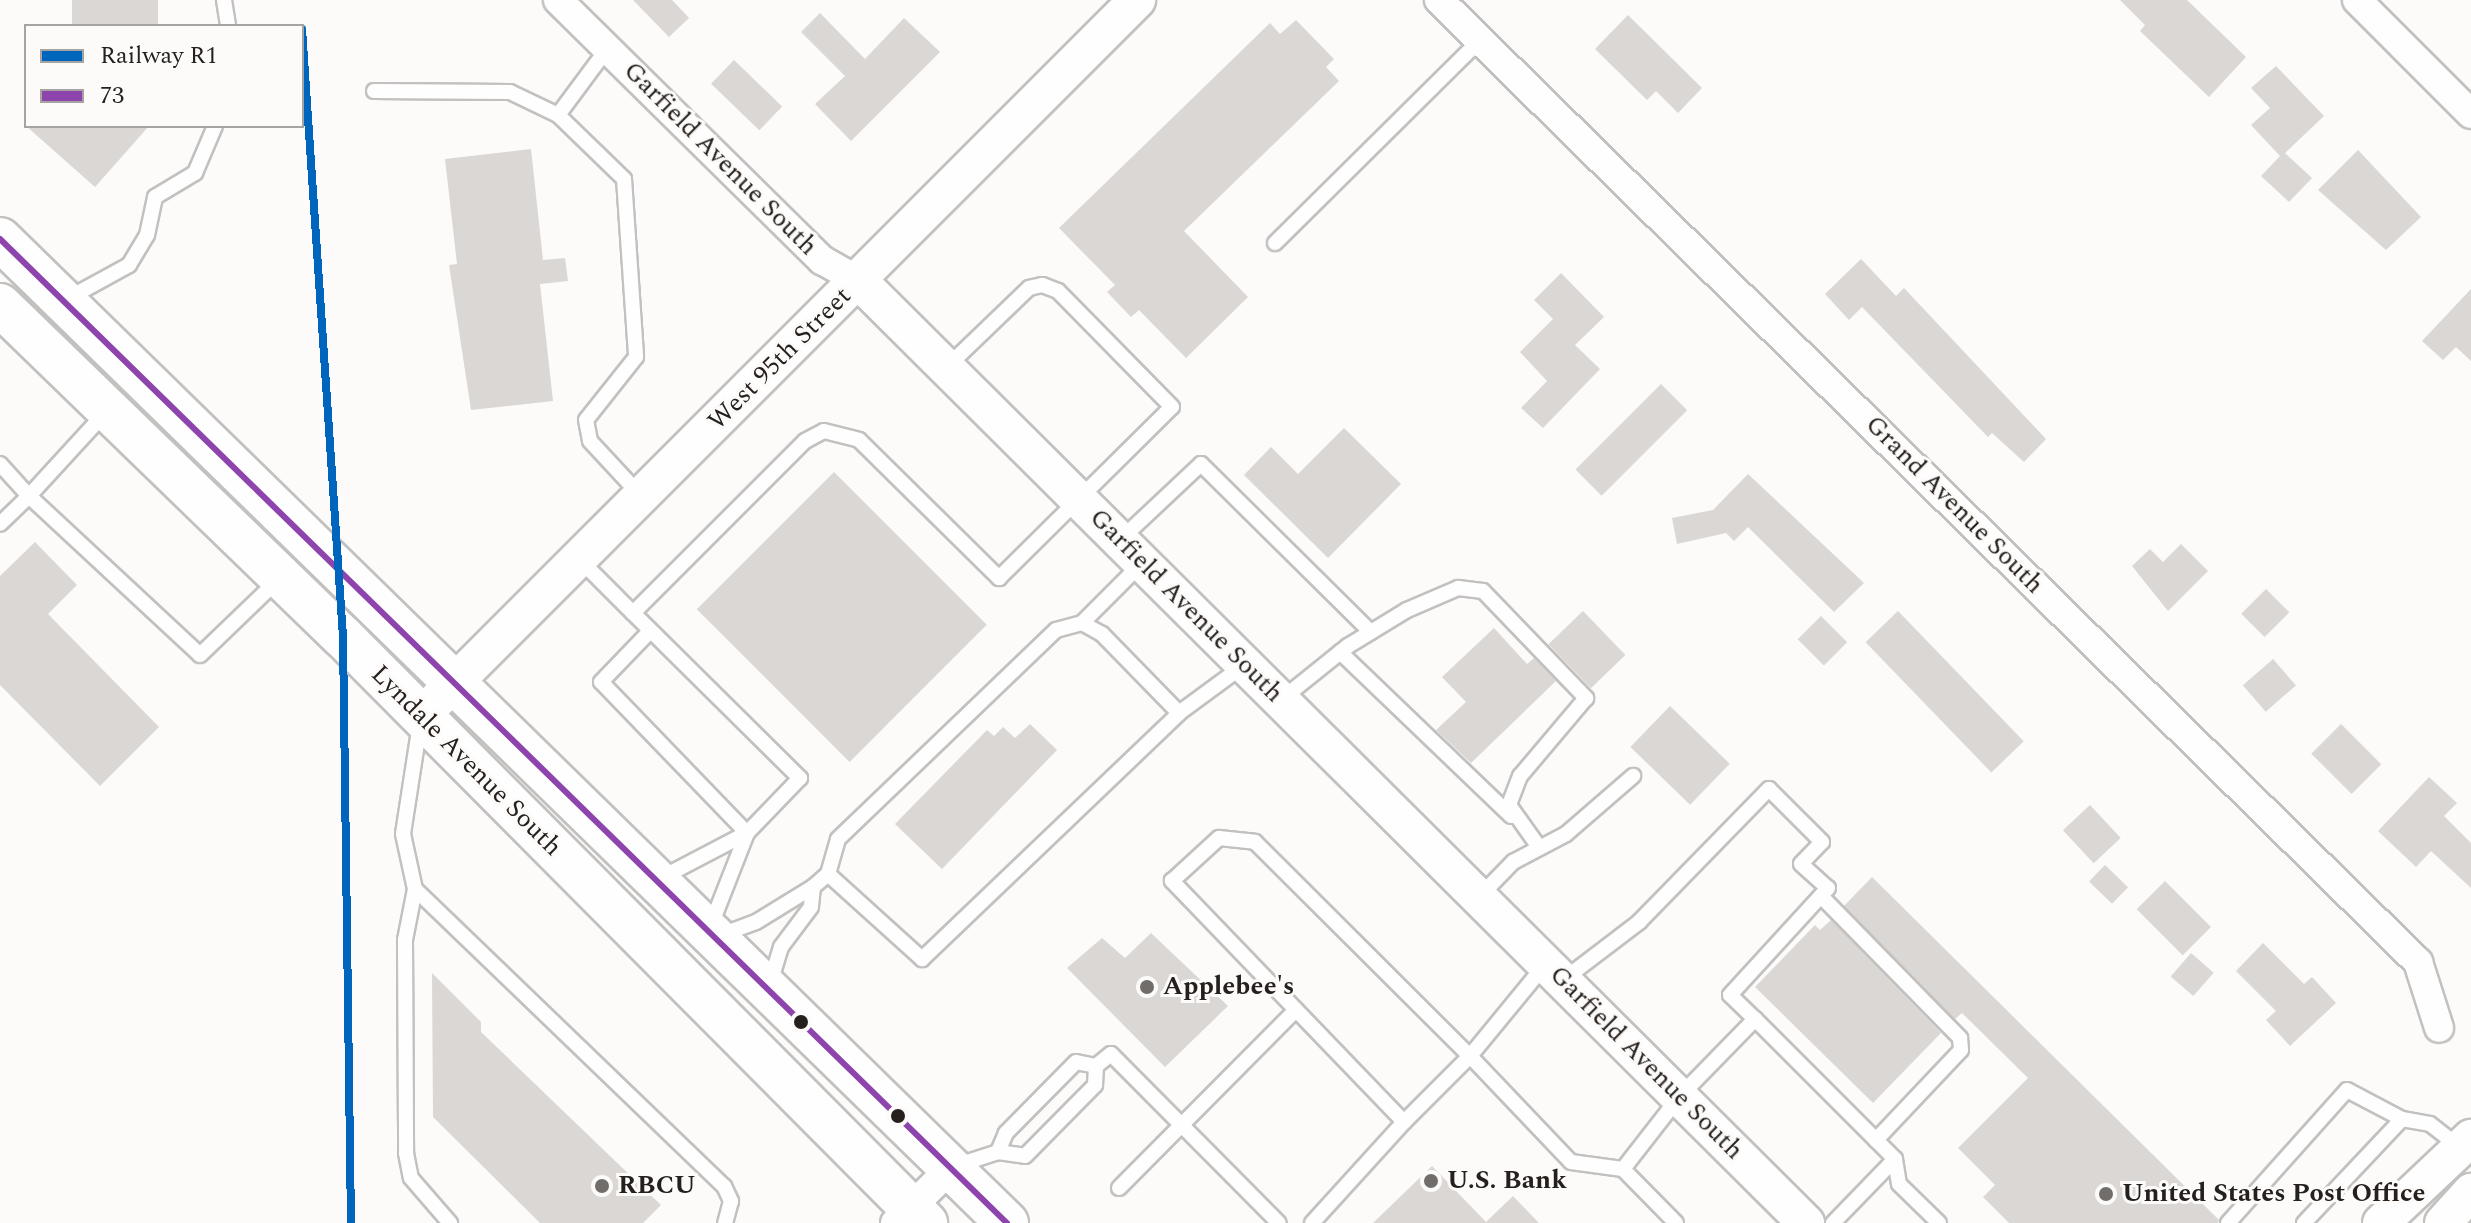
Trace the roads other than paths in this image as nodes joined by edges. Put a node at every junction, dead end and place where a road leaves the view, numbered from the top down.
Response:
1 (224, 0) edge
2 (558, 0) edge
3 (1137, 0) edge
4 (1439, 0) edge
5 (2357, 0) edge
6 (228, 24) edge
7 (1480, 40) junction
8 (607, 49) junction
9 (374, 91) dead end
10 (2471, 114) edge
11 (558, 115) junction
12 (214, 128) edge
13 (0, 239) edge
14 (1275, 243) dead end
15 (859, 281) junction
16 (63, 301) junction
17 (0, 305) edge
18 (947, 368) junction
19 (108, 410) junction
20 (0, 464) edge
21 (29, 496) junction
22 (642, 497) junction
23 (1079, 499) junction
24 (0, 524) edge
25 (1131, 552) junction
26 (579, 559) junction
27 (281, 577) junction
28 (633, 613) junction
29 (1082, 623) junction
30 (650, 631) junction
31 (1371, 632) junction
32 (1340, 652) junction
33 (1244, 664) junction
34 (457, 680) junction
35 (1281, 701) junction
36 (1179, 713) junction
37 (421, 716) junction
38 (1633, 776) dead end
39 (1511, 816) junction
40 (747, 833) junction
41 (1539, 847) junction
42 (828, 874) junction
43 (658, 879) junction
44 (813, 887) junction
45 (415, 889) junction
46 (1821, 896) junction
47 (1479, 898) junction
48 (713, 933) junction
49 (1554, 972) junction
50 (768, 987) junction
51 (1296, 1010) junction
52 (1755, 1019) junction
53 (2439, 1028) dead end
54 (1470, 1056) junction
55 (1096, 1066) junction
56 (1679, 1097) junction
57 (2402, 1119) junction
58 (1404, 1122) junction
59 (1181, 1125) junction
60 (1876, 1140) junction
61 (2467, 1150) edge
62 (998, 1152) junction
63 (1895, 1159) junction
64 (951, 1168) junction
65 (1623, 1169) junction
66 (1119, 1188) dead end
67 (2471, 1192) edge
68 (911, 1218) edge
69 (450, 1223) edge
70 (725, 1223) edge
71 (1007, 1223) edge
72 (1279, 1223) edge
73 (1312, 1223) edge
74 (1676, 1223) edge
75 (1806, 1223) edge
76 (1833, 1223) edge
77 (1939, 1223) edge
78 (2228, 1223) edge
79 (2304, 1223) edge
80 (2381, 1223) edge
81 (2443, 1223) edge

1 - 6 lane
2 - 8 street, Garfield Avenue South
3 - 15 street, West 95th Street
4 - 7 street, Grand Avenue South
5 - 10 street
7 - 14 lane
7 - 53 street, Grand Avenue South
8 - 11 lane
8 - 15 street, Garfield Avenue South
9 - 11 lane
11 - 22 lane
12 - 16 lane
13 - 16 main road, Lyndale Avenue South
15 - 18 street, Garfield Avenue South
15 - 22 street, West 95th Street
16 - 34 main road, Lyndale Avenue South
17 - 19 main road, Lyndale Avenue South
18 - 23 street, Garfield Avenue South
18 - 23 lane
19 - 21 lane
19 - 27 main road, Lyndale Avenue South
20 - 21 lane
21 - 24 lane
21 - 27 lane
22 - 26 street, West 95th Street
23 - 25 street, Garfield Avenue South
23 - 28 lane
25 - 29 lane
25 - 31 lane
25 - 33 street, Garfield Avenue South
26 - 28 lane
26 - 34 street, West 95th Street
27 - 37 main road, Lyndale Avenue South
28 - 30 lane
29 - 36 lane
29 - 42 lane
30 - 40 lane
30 - 40 lane
31 - 32 lane
31 - 39 lane
32 - 35 lane
32 - 39 lane
33 - 35 street, Garfield Avenue South
33 - 36 lane
34 - 37 street, West 95th Street
34 - 43 main road, Lyndale Avenue South
35 - 47 street, Garfield Avenue South
36 - 42 lane
37 - 45 lane
37 - 68 main road, Lyndale Avenue South
38 - 41 lane
39 - 41 lane
40 - 43 lane
40 - 48 lane
41 - 47 lane
42 - 44 lane
43 - 48 main road, Lyndale Avenue South
44 - 48 lane
44 - 50 lane
45 - 69 lane
45 - 70 lane
46 - 49 lane
46 - 52 lane
46 - 60 lane
47 - 49 street, Garfield Avenue South
48 - 50 main road, Lyndale Avenue South
49 - 54 lane
49 - 56 street, Garfield Avenue South
50 - 64 main road, Lyndale Avenue South
51 - 54 lane
51 - 58 lane
51 - 59 lane
52 - 56 lane
52 - 60 lane
54 - 58 lane
54 - 65 lane
55 - 59 lane
55 - 62 lane
55 - 62 lane
56 - 65 lane
56 - 75 street, Garfield Avenue South
57 - 61 lane
57 - 78 lane
57 - 79 lane
58 - 73 lane
59 - 66 lane
59 - 72 lane
60 - 63 lane
61 - 80 street
62 - 64 lane
63 - 76 lane
63 - 77 lane
64 - 68 street
64 - 71 main road, Lyndale Avenue South
65 - 74 lane
67 - 81 street

